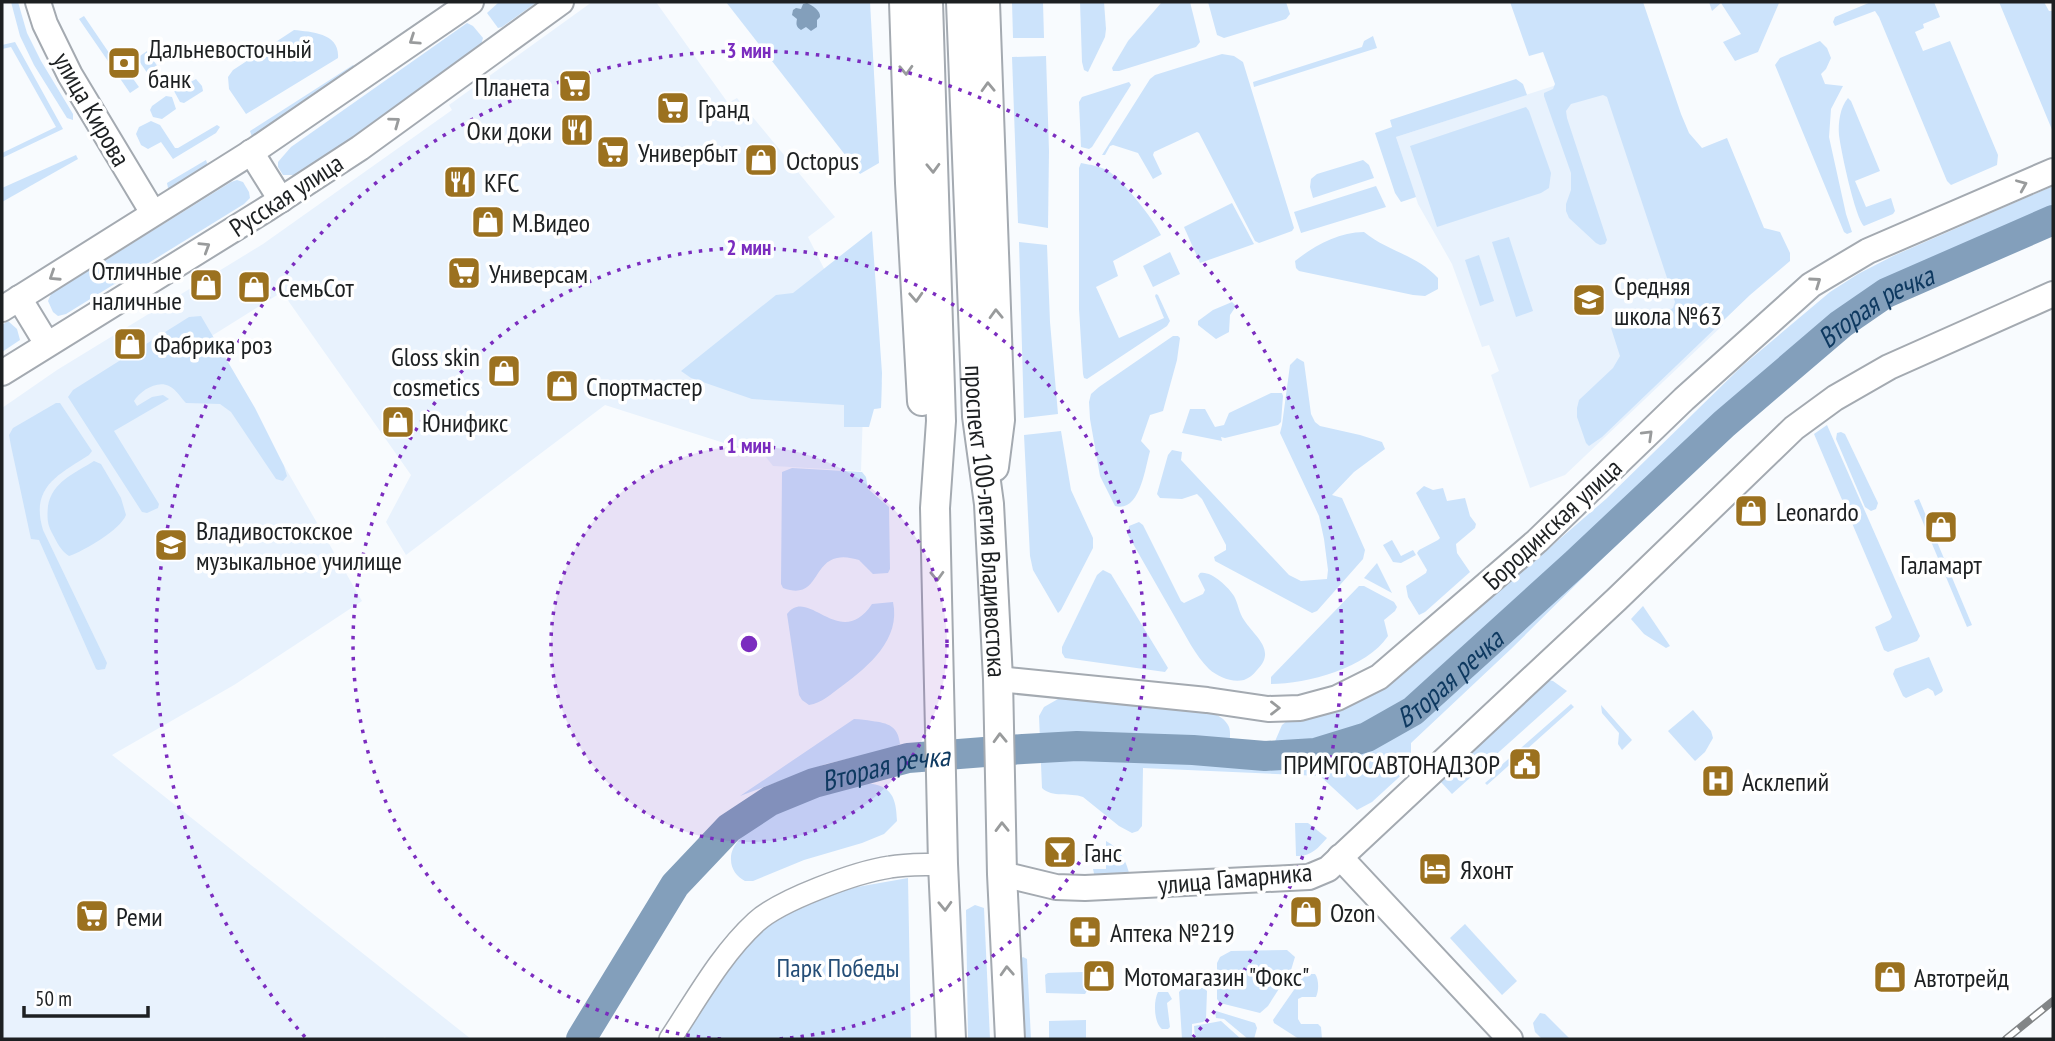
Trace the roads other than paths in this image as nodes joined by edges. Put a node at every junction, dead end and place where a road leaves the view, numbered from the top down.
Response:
1 (38, 2) edge
2 (471, 2) edge
3 (561, 2) edge
4 (904, 2) edge
5 (928, 2) edge
6 (961, 2) edge
7 (985, 2) edge
8 (251, 152) junction
9 (2053, 172) edge
10 (281, 200) junction
11 (153, 213) junction
12 (2053, 294) edge
13 (10, 304) edge
14 (47, 344) junction
15 (2, 373) edge
16 (989, 504) junction
17 (935, 508) junction
18 (998, 688) junction
19 (1340, 857) junction
20 (943, 864) junction
21 (1002, 874) junction
22 (670, 1039) edge
23 (951, 1039) edge
24 (1010, 1039) edge
25 (1510, 1039) edge

1 - 11 main road, улица Кирова
2 -> 8 main road, Русская улица
10 -> 3 main road, Русская улица
4 -> 17 highway
5 -> 17 highway, проспект 100-летия Владивостока
6 - 16 highway, проспект 100-летия Владивостока
16 -> 7 highway
8 - 10 main road
8 - 11 main road, Русская улица
18 -> 9 main road, Бородинская улица
14 -> 10 main road, Русская улица
11 -> 13 main road, Русская улица
12 - 19 main road
13 - 14 main road
14 - 15 main road, Русская улица
16 - 18 highway, проспект 100-летия Владивостока
17 -> 20 highway, проспект 100-летия Владивостока
21 -> 18 highway, проспект 100-летия Владивостока
19 - 21 main road, улица Гамарника
19 - 25 main road, улица Гамарника
20 - 22 street
20 -> 23 highway, проспект 100-летия Владивостока
24 -> 21 highway, проспект 100-летия Владивостока

